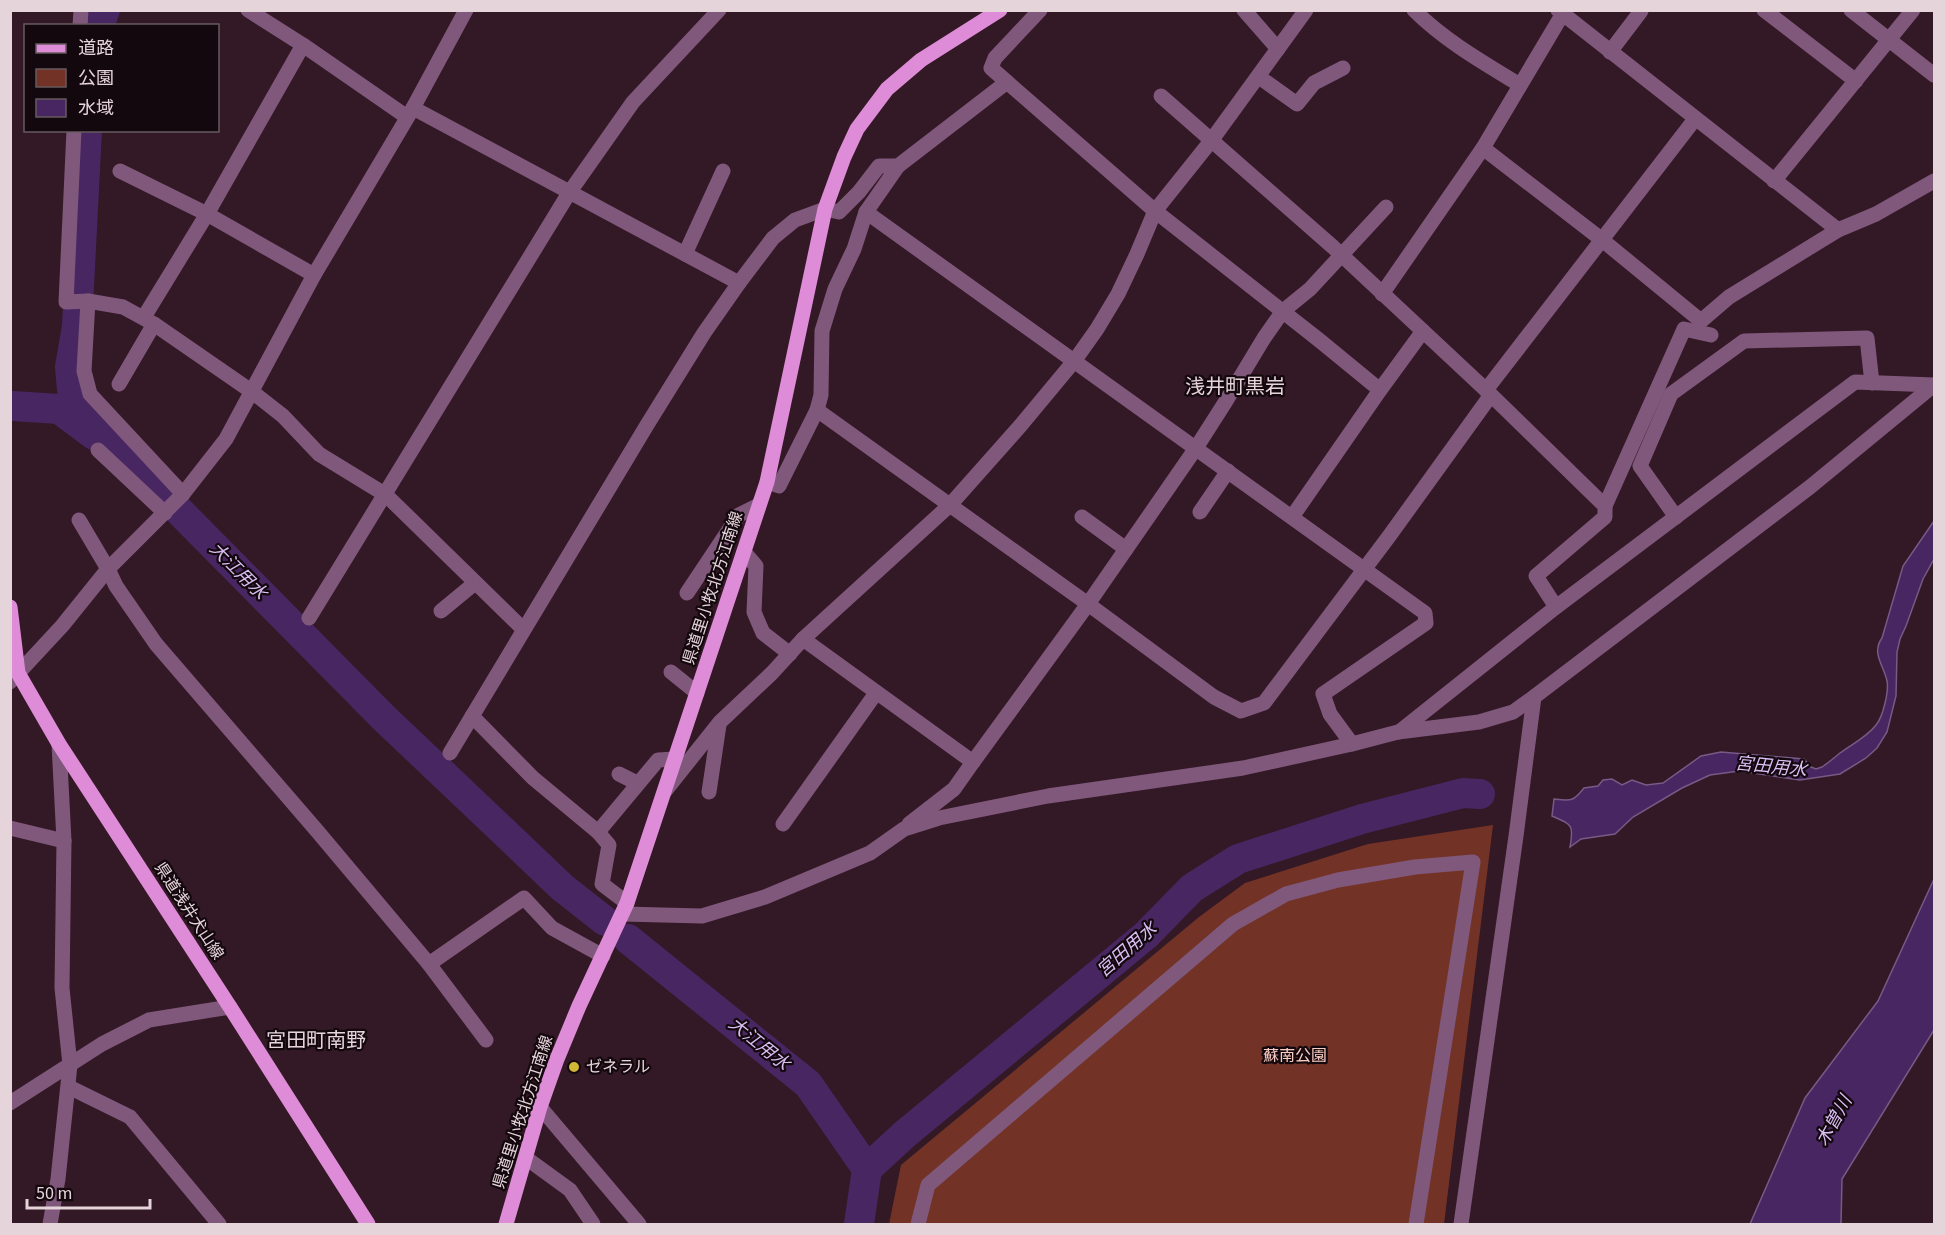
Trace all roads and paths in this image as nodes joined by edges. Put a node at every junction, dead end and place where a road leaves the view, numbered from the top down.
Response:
1 (248, 10) edge
2 (466, 10) edge
3 (719, 10) edge
4 (1000, 10) edge
5 (1040, 10) edge
6 (1244, 10) edge
7 (1306, 10) edge
8 (1414, 10) edge
9 (1764, 10) edge
10 (1851, 10) edge
11 (1913, 10) edge
12 (1562, 12) edge
13 (1641, 12) edge
14 (1888, 39) junction
15 (303, 45) junction
16 (1278, 49) junction
17 (1610, 52) junction
18 (1342, 68) dead end
19 (1935, 75) edge
20 (1259, 77) junction
21 (1856, 81) junction
22 (1007, 82) junction
23 (1520, 85) junction
24 (1161, 96) dead end
25 (410, 113) junction
26 (1695, 119) junction
27 (74, 132) edge
28 (1211, 141) junction
29 (1483, 148) junction
30 (898, 166) junction
31 (120, 171) dead end
32 (723, 171) dead end
33 (1774, 181) junction
34 (1935, 181) edge
35 (569, 193) junction
36 (1386, 207) dead end
37 (825, 210) junction
38 (1155, 211) junction
39 (866, 212) junction
40 (207, 214) junction
41 (1838, 230) junction
42 (1601, 239) junction
43 (685, 254) junction
44 (1341, 255) junction
45 (314, 275) junction
46 (739, 283) junction
47 (1382, 294) junction
48 (78, 301) junction
49 (1283, 311) junction
50 (149, 320) junction
51 (1423, 331) junction
52 (1711, 335) dead end
53 (1075, 360) junction
54 (1872, 383) junction
55 (119, 384) dead end
56 (1935, 385) edge
57 (1380, 390) junction
58 (251, 391) junction
59 (1488, 392) junction
60 (817, 410) junction
61 (1196, 448) junction
62 (98, 450) dead end
63 (1228, 471) junction
64 (767, 482) junction
65 (183, 495) junction
66 (386, 495) junction
67 (759, 505) junction
68 (950, 505) junction
69 (1605, 506) junction
70 (1200, 512) dead end
71 (165, 513) junction
72 (1082, 517) dead end
73 (1292, 517) junction
74 (1676, 517) junction
75 (79, 520) dead end
76 (1126, 549) junction
77 (744, 552) junction
78 (108, 569) junction
79 (1364, 569) junction
80 (475, 583) junction
81 (687, 593) dead end
82 (1088, 604) junction
83 (10, 607) edge
84 (1556, 607) junction
85 (441, 611) dead end
86 (309, 618) dead end
87 (523, 629) junction
88 (803, 639) junction
89 (790, 654) junction
90 (671, 672) dead end
91 (14, 678) edge
92 (697, 693) junction
93 (876, 693) junction
94 (1534, 697) junction
95 (472, 716) junction
96 (720, 722) junction
97 (1398, 732) junction
98 (59, 744) junction
99 (1353, 744) junction
100 (450, 753) dead end
101 (675, 759) junction
102 (973, 762) junction
103 (619, 774) dead end
104 (637, 783) junction
105 (665, 791) junction
106 (709, 792) dead end
107 (783, 824) dead end
108 (10, 828) edge
109 (904, 829) junction
110 (598, 832) junction
111 (64, 841) junction
112 (625, 909) junction
113 (603, 956) junction
114 (429, 964) junction
115 (230, 1007) junction
116 (486, 1040) dead end
117 (70, 1065) junction
118 (69, 1087) junction
119 (10, 1103) edge
120 (540, 1107) junction
121 (526, 1158) junction
122 (50, 1224) edge
123 (219, 1224) edge
124 (368, 1224) edge
125 (506, 1224) edge
126 (593, 1224) edge
127 (639, 1224) edge
128 (918, 1224) edge
129 (1416, 1224) edge
130 (1461, 1224) edge

1 - 15 street
2 - 25 street
3 - 35 street
4 - 37 main road, 県道里小牧北方江南線
5 - 22 street
6 - 16 street
7 - 16 street
8 - 23 street
9 - 21 street
10 - 14 street
11 - 14 street
12 - 17 street
12 - 23 street
13 - 17 street
14 - 19 street
14 - 21 street
15 - 25 street
15 - 40 street
16 - 20 street
17 - 26 street
18 - 20 street
20 - 28 street
21 - 33 street
22 - 30 street
22 - 38 street
23 - 29 street
24 - 28 street
25 - 35 street
25 - 45 street
26 - 33 street
26 - 42 street
27 - 48 street
28 - 38 street
28 - 44 street
29 - 42 street
29 - 47 street
30 - 37 street
30 - 39 street
31 - 40 street
32 - 43 street
33 - 41 street
34 - 41 street
35 - 43 street
35 - 66 street
36 - 44 street
37 - 46 street
37 - 64 main road, 県道里小牧北方江南線
38 - 49 street
38 - 53 street
39 - 53 street
39 - 60 street
40 - 45 street
40 - 50 street
41 - 42 street
42 - 59 street
43 - 46 street
44 - 47 street
44 - 49 street
45 - 58 street
46 - 87 street
47 - 51 street
48 - 50 street
48 - 65 street
49 - 57 street
49 - 61 street
50 - 55 street
50 - 58 street
51 - 57 street
51 - 59 street
52 - 69 street
53 - 61 street
53 - 68 street
54 - 56 street
54 - 74 street
54 - 74 street
56 - 94 street
57 - 73 street
58 - 65 street
58 - 66 street
59 - 69 street
59 - 79 street
60 - 64 street
60 - 68 street
61 - 63 street
61 - 76 street
62 - 71 street
63 - 70 street
63 - 73 street
64 - 67 main road, 県道里小牧北方江南線
65 - 71 street
66 - 80 street
66 - 86 street
67 - 77 main road, 県道里小牧北方江南線
67 - 81 street
68 - 82 street
68 - 88 street
69 - 84 street
71 - 78 street
72 - 76 street
73 - 79 street
74 - 84 street
75 - 78 street
76 - 82 street
77 - 89 street
77 - 92 main road, 県道里小牧北方江南線
78 - 91 street
78 - 114 street
79 - 82 street
79 - 99 street
80 - 85 street
80 - 87 street
82 - 102 street
83 - 91 main road, 県道浅井犬山線
84 - 97 street
87 - 95 street
88 - 89 street
88 - 93 street
89 - 96 street
90 - 92 street
91 - 98 main road, 県道浅井犬山線
92 - 101 main road, 県道里小牧北方江南線
93 - 102 street
93 - 107 street
94 - 97 street
94 - 130 street
95 - 100 street
95 - 110 street
96 - 105 street
96 - 106 street
97 - 99 street
98 - 111 street
98 - 115 main road, 県道浅井犬山線
99 - 109 street
101 - 104 street
101 - 105 main road, 県道里小牧北方江南線
102 - 109 street
103 - 104 street
104 - 110 street
105 - 112 main road, 県道里小牧北方江南線
108 - 111 street
109 - 112 street
110 - 112 street
111 - 117 street
112 - 113 main road, 県道里小牧北方江南線
113 - 114 street
113 - 120 main road, 県道里小牧北方江南線
114 - 116 street
115 - 117 street
115 - 124 main road, 県道浅井犬山線
117 - 118 street
117 - 119 street
118 - 122 street
118 - 123 street
120 - 121 main road, 県道里小牧北方江南線
120 - 127 street
121 - 125 main road, 県道里小牧北方江南線
121 - 126 street
128 - 129 street

